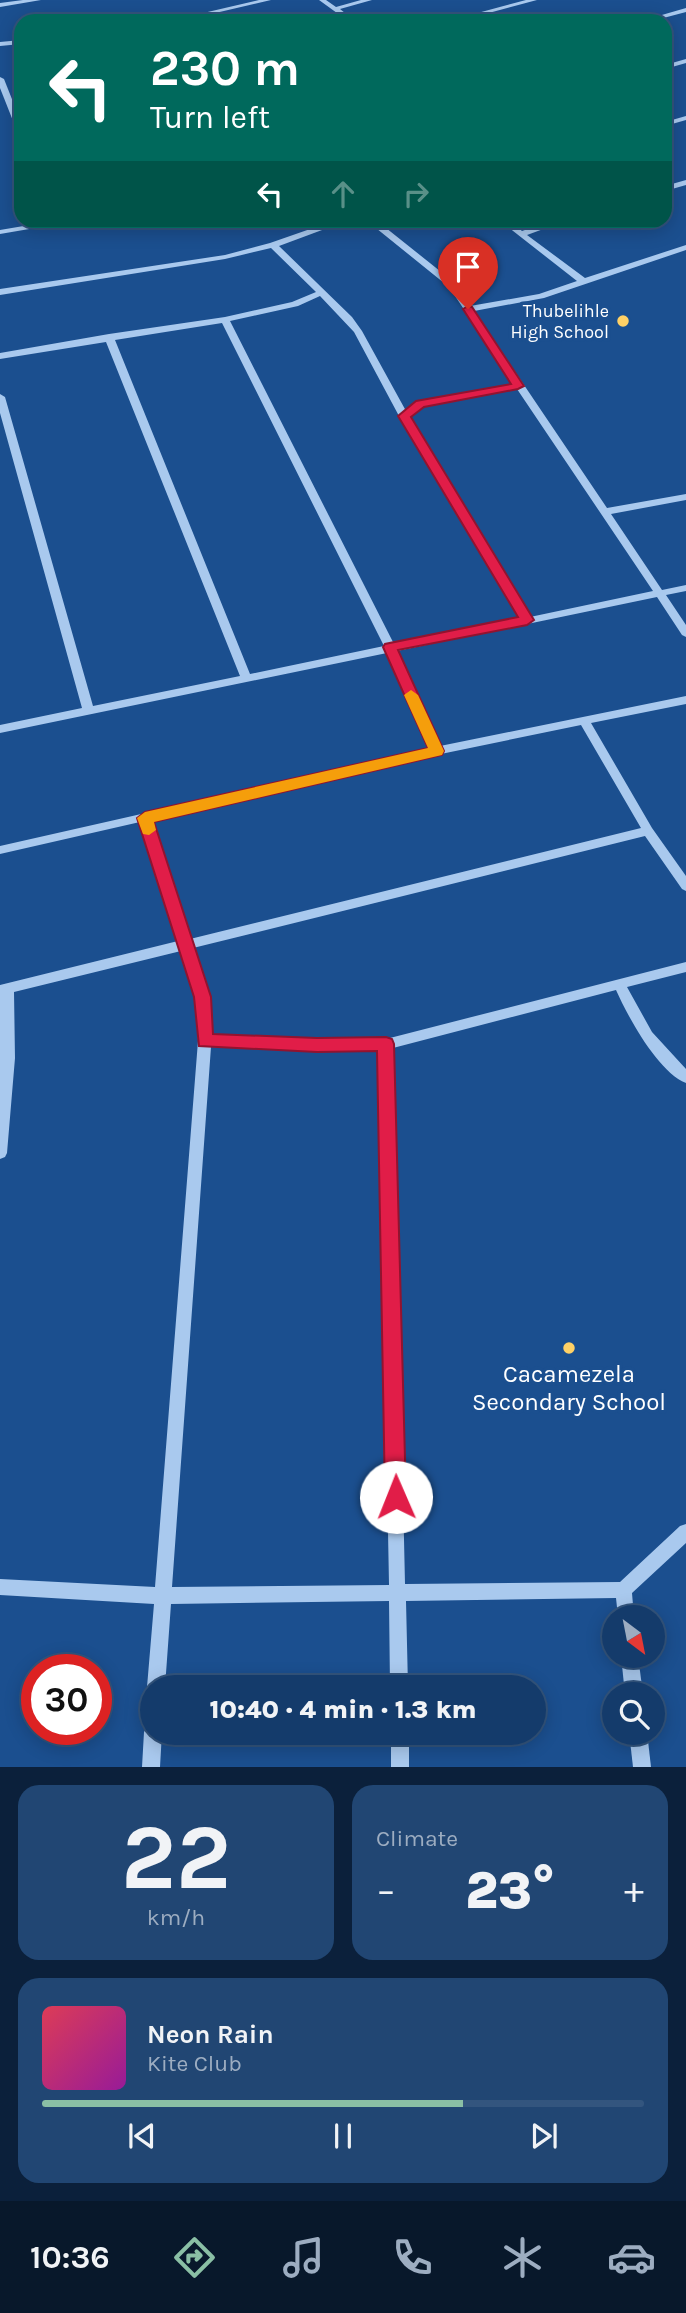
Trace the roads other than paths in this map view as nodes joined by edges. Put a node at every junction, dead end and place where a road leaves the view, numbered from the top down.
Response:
1 (38, 0) edge
2 (212, 0) edge
3 (268, 0) edge
4 (322, 0) edge
5 (369, 0) edge
6 (534, 0) edge
7 (0, 5) edge
8 (684, 7) edge
9 (334, 9) junction
10 (224, 10) junction
11 (205, 14) edge
12 (342, 14) edge
13 (479, 14) edge
14 (664, 14) edge
15 (0, 79) edge
16 (14, 114) edge
17 (23, 228) edge
18 (322, 228) edge
19 (380, 228) edge
20 (513, 228) edge
21 (539, 228) edge
22 (0, 232) edge
23 (521, 234) junction
24 (272, 245) junction
25 (686, 247) edge
26 (583, 281) junction
27 (0, 292) edge
28 (322, 292) junction
29 (468, 309) junction
30 (225, 320) junction
31 (110, 337) junction
32 (0, 356) edge
33 (518, 386) junction
34 (0, 397) edge
35 (404, 416) junction
36 (686, 497) edge
37 (604, 512) junction
38 (686, 587) edge
39 (657, 594) junction
40 (527, 620) junction
41 (686, 633) edge
42 (390, 647) junction
43 (246, 678) junction
44 (686, 700) edge
45 (88, 709) junction
46 (583, 720) junction
47 (0, 729) edge
48 (436, 751) junction
49 (145, 818) junction
50 (648, 831) junction
51 (0, 850) edge
52 (686, 886) edge
53 (185, 943) junction
54 (686, 967) edge
55 (620, 985) junction
56 (3, 989) edge
57 (205, 1041) junction
58 (386, 1044) junction
59 (686, 1077) edge
60 (0, 1153) edge
61 (686, 1532) edge
62 (0, 1587) edge
63 (623, 1590) junction
64 (398, 1591) junction
65 (162, 1596) junction
66 (625, 1605) edge
67 (157, 1675) edge
68 (399, 1675) edge
69 (152, 1745) edge
70 (400, 1745) edge
71 (639, 1745) edge
72 (150, 1767) edge
73 (400, 1767) edge
74 (642, 1767) edge

1 - 7 street
2 - 10 street
3 - 10 street
4 - 9 street
5 - 9 street
6 - 13 street
8 - 14 street
9 - 12 street
10 - 11 street
15 - 16 street
17 - 22 street
18 - 24 street
19 - 29 street
20 - 23 street
21 - 23 street
23 - 26 street
24 - 27 street
24 - 28 street
25 - 26 street
26 - 29 street
28 - 30 street
28 - 35 street
29 - 33 street
30 - 31 street
30 - 42 street
31 - 32 street
31 - 43 street
33 - 35 street
33 - 37 street
34 - 45 street
35 - 40 street
36 - 37 street
37 - 39 street
38 - 39 street
39 - 40 street
39 - 41 street
40 - 42 street
42 - 43 street
42 - 48 street
43 - 45 street
44 - 46 street
45 - 47 street
46 - 48 street
46 - 50 street
48 - 49 street
49 - 51 street
49 - 53 street
50 - 52 street
50 - 53 street
53 - 56 street
53 - 57 street
54 - 55 street
55 - 58 street
55 - 59 street
56 - 60 street
57 - 58 street
57 - 65 street
58 - 64 street
61 - 63 street
62 - 65 street
63 - 64 street
63 - 66 street
64 - 65 street
64 - 68 street
65 - 67 street
69 - 72 street
70 - 73 street
71 - 74 street

